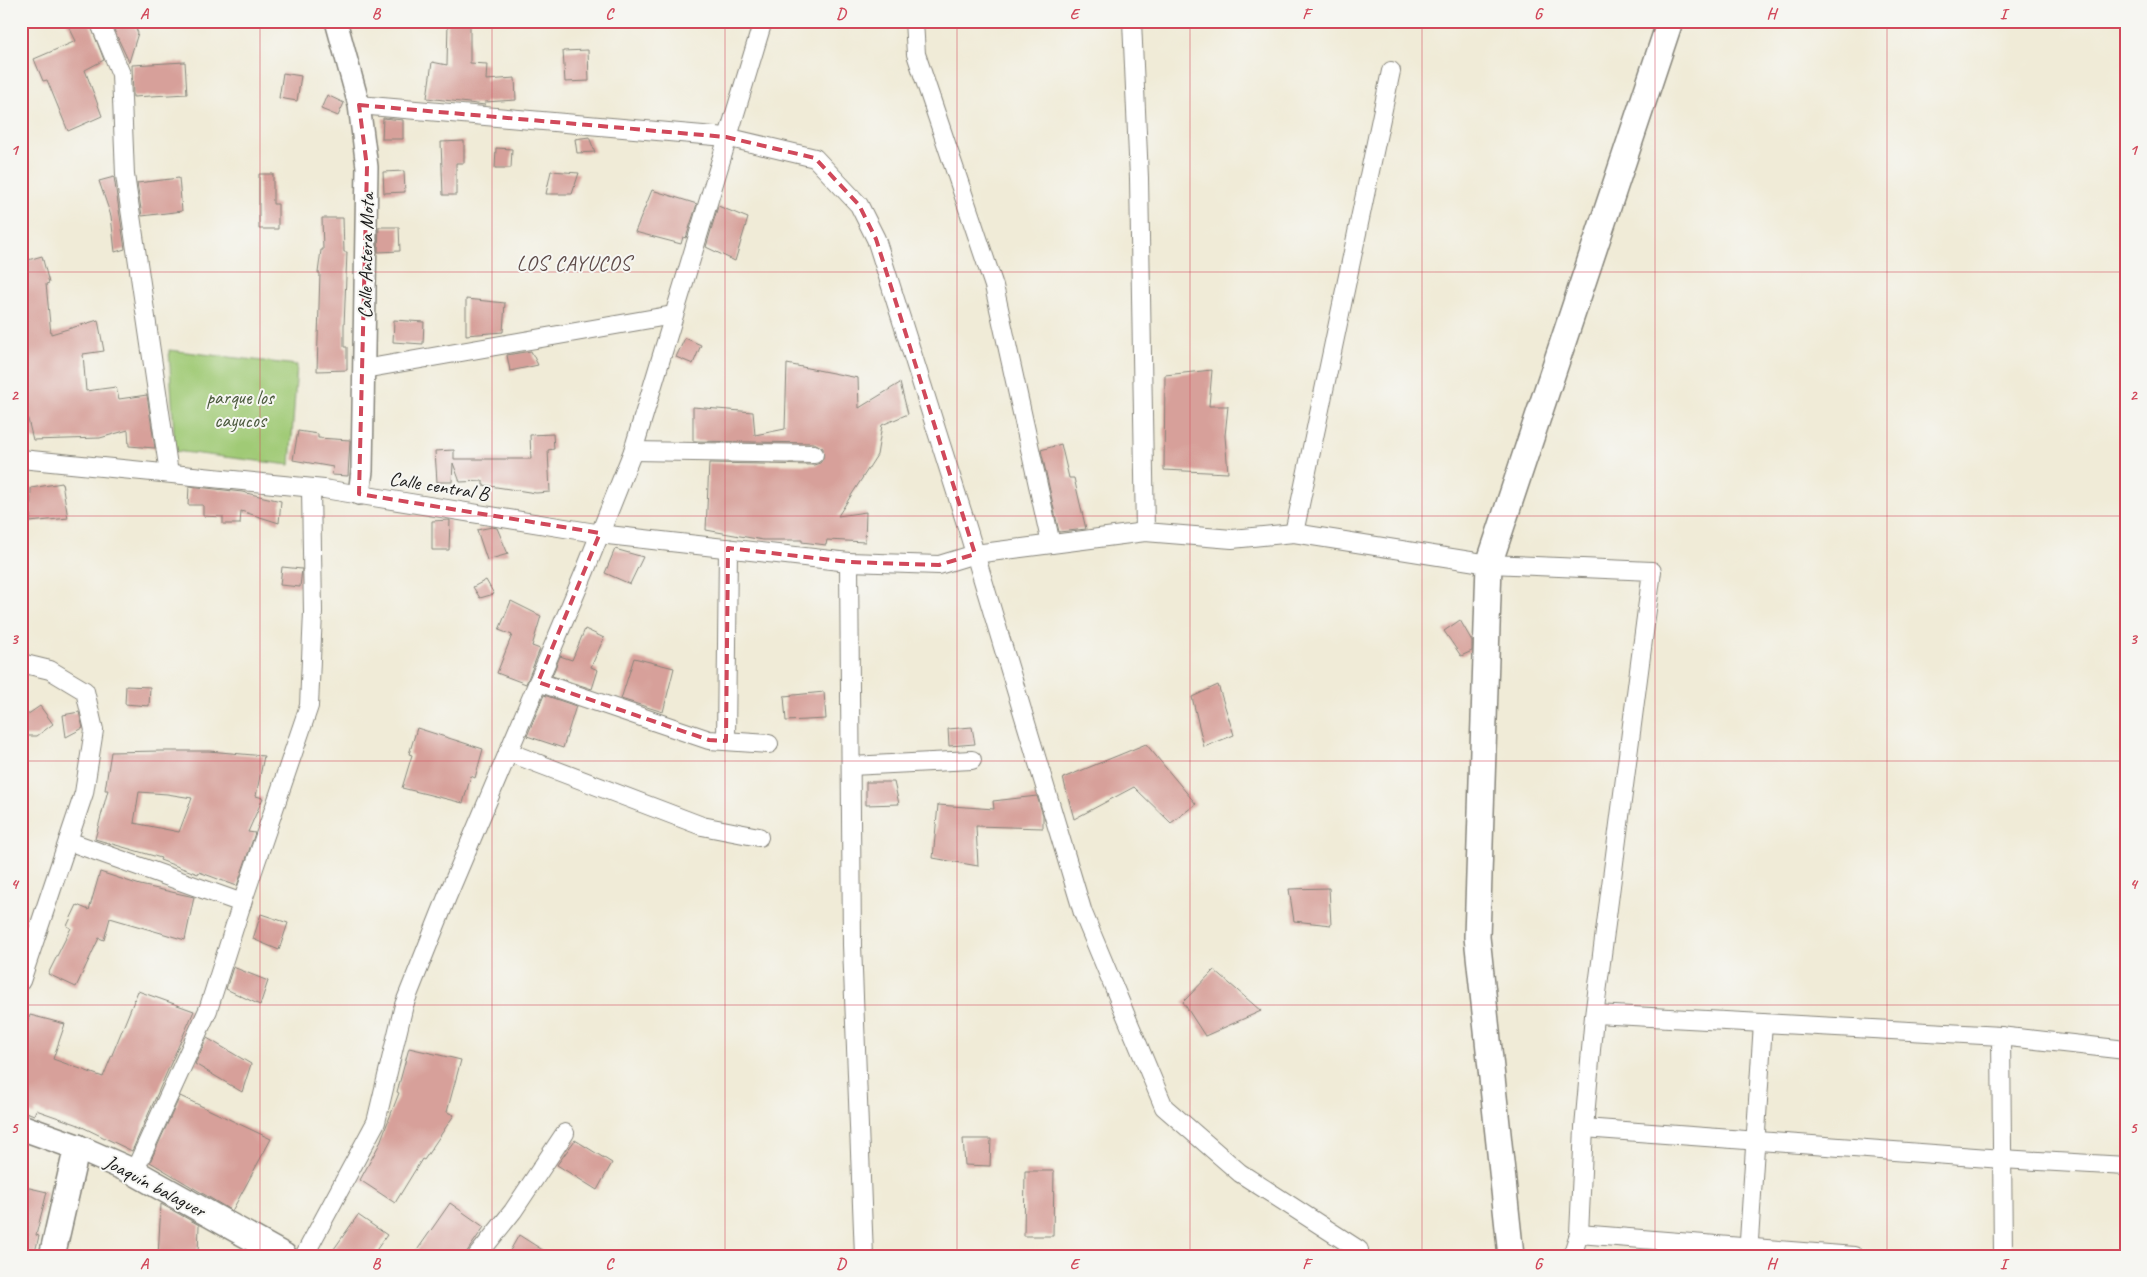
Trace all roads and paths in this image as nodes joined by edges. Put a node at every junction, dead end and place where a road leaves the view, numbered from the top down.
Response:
1 (99, 21) edge
2 (336, 21) edge
3 (763, 21) edge
4 (914, 21) edge
5 (1132, 21) edge
6 (1670, 21) edge
7 (1391, 71) dead end
8 (359, 105) junction
9 (726, 137) junction
10 (673, 315) junction
11 (364, 369) junction
12 (633, 451) junction
13 (814, 454) dead end
14 (21, 459) edge
15 (169, 474) junction
16 (311, 488) junction
17 (359, 494) junction
18 (1145, 532) junction
19 (1294, 533) junction
20 (1051, 544) junction
21 (728, 548) junction
22 (975, 554) junction
23 (849, 562) junction
24 (1489, 564) junction
25 (21, 663) edge
26 (538, 682) junction
27 (726, 741) junction
28 (769, 744) dead end
29 (508, 752) junction
30 (972, 760) dead end
31 (851, 766) junction
32 (760, 838) dead end
33 (68, 841) junction
34 (241, 906) junction
35 (21, 981) edge
36 (1595, 1014) junction
37 (1763, 1023) junction
38 (2000, 1036) junction
39 (2126, 1050) edge
40 (21, 1126) edge
41 (1584, 1128) junction
42 (565, 1133) dead end
43 (77, 1147) junction
44 (2002, 1159) junction
45 (2126, 1166) edge
46 (134, 1172) junction
47 (1579, 1234) junction
48 (1359, 1250) dead end
49 (52, 1256) edge
50 (284, 1256) edge
51 (304, 1256) edge
52 (477, 1256) edge
53 (864, 1256) edge
54 (1511, 1256) edge
55 (1572, 1256) edge
56 (1748, 1256) edge
57 (1854, 1256) edge
58 (2003, 1256) edge

1 - 15 street
2 - 8 street, Calle Antera Mota
3 - 9 street
4 - 20 street
5 - 18 street
6 - 24 main road
7 - 19 street
8 - 9 street
8 - 11 street, Calle Antera Mota
9 - 10 street
9 - 22 street
10 - 11 street
10 - 12 street
11 - 17 street, Calle Antera Mota
12 - 13 street
12 - 26 street
14 - 15 street, Calle central B
15 - 16 street, Calle central B
16 - 17 street, Calle central B
16 - 34 street
17 - 21 street, Calle central B
18 - 19 street, Calle central B
18 - 20 street, Calle central B
19 - 24 street, Calle central B
20 - 22 street, Calle central B
21 - 23 street, Calle central B
21 - 27 street
22 - 23 street, Calle central B
22 - 48 street
23 - 31 street
24 - 36 street, Calle central B
24 - 54 main road
25 - 33 street
26 - 27 street
26 - 29 street
27 - 28 street
29 - 32 street
29 - 51 street
30 - 31 street
31 - 53 street
33 - 34 street
33 - 35 street
34 - 46 street
36 - 37 street
36 - 41 street
37 - 38 street
37 - 56 street
38 - 39 street
38 - 44 street
40 - 43 main road, Joaquín balaguer
41 - 44 street
41 - 47 street
42 - 52 street
43 - 46 main road, Joaquín balaguer
43 - 49 main road
44 - 45 street
44 - 58 street
46 - 50 main road, Joaquín balaguer
47 - 55 street
47 - 57 street

